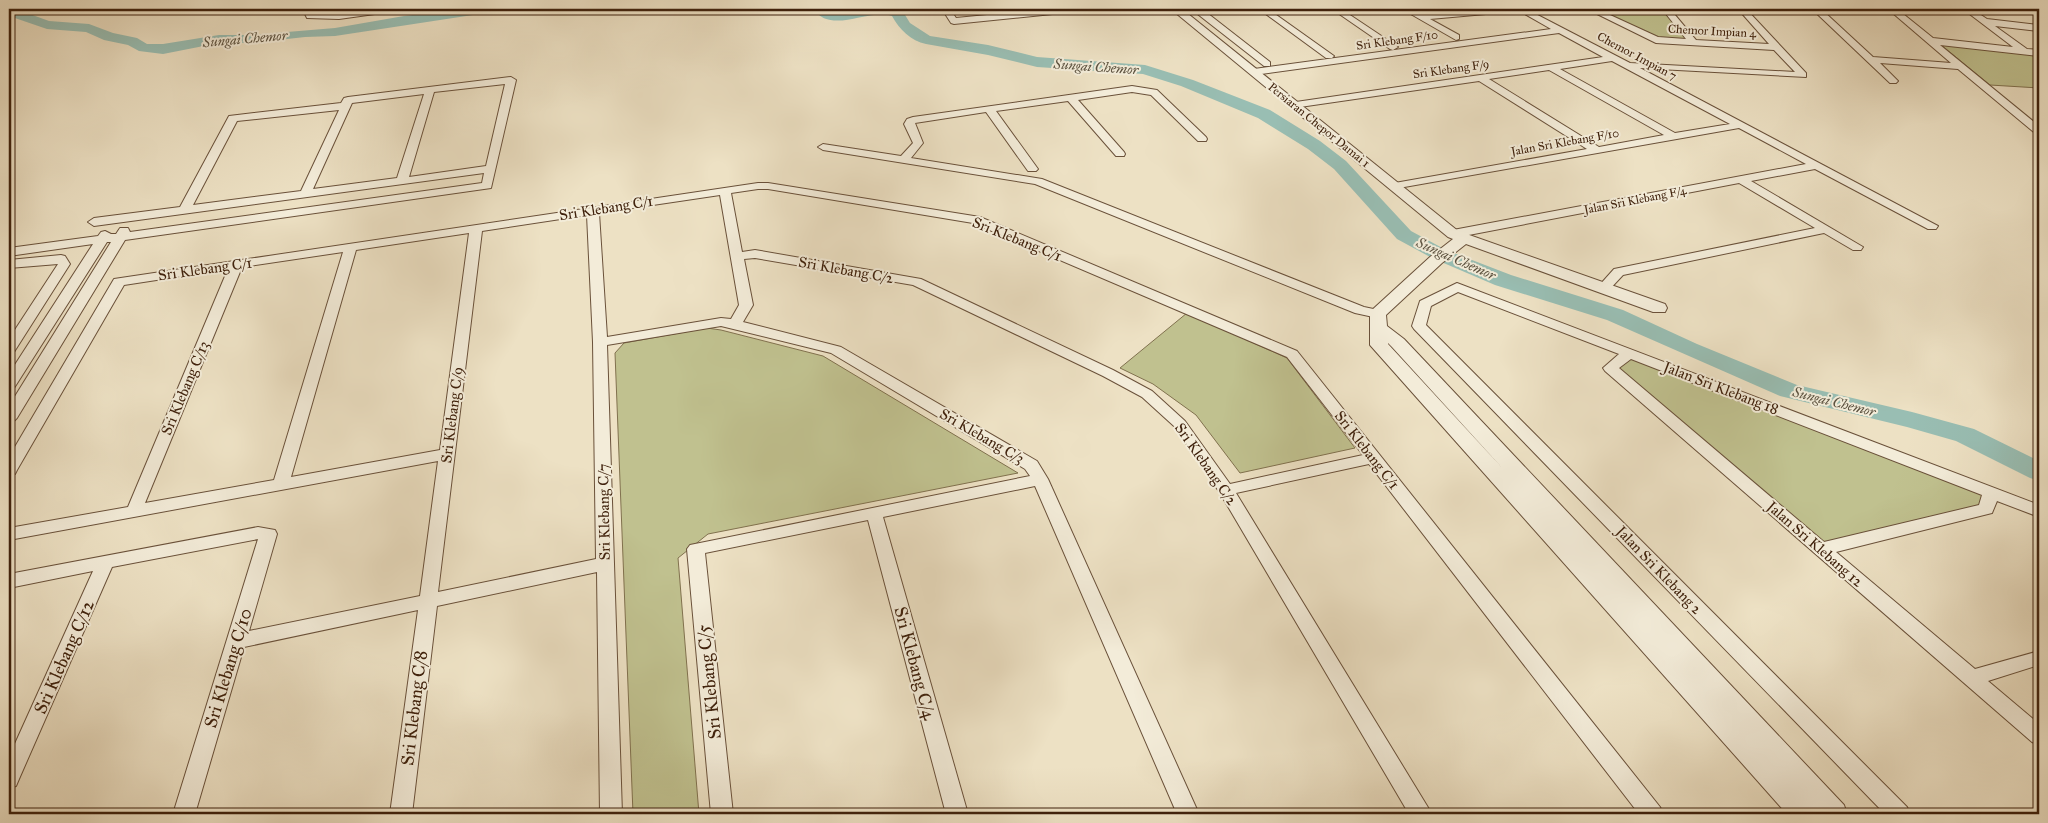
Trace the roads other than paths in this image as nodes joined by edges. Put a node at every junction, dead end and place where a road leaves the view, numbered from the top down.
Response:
1 (310, 9) edge
2 (389, 9) edge
3 (946, 9) edge
4 (1072, 9) edge
5 (1212, 9) edge
6 (1263, 9) edge
7 (1336, 9) edge
8 (1406, 9) edge
9 (1520, 9) edge
10 (1591, 9) edge
11 (1666, 9) edge
12 (1742, 9) edge
13 (1816, 9) edge
14 (1892, 9) edge
15 (1966, 9) edge
16 (1198, 10) junction
17 (1498, 10) edge
18 (1179, 11) edge
19 (1013, 12) edge
20 (1422, 17) junction
21 (1985, 22) junction
22 (2039, 28) edge
23 (1561, 30) junction
24 (1932, 41) junction
25 (1693, 42) junction
26 (1393, 47) junction
27 (1778, 47) junction
28 (2026, 52) junction
29 (2039, 53) edge
30 (1329, 56) junction
31 (1613, 58) junction
32 (1871, 60) junction
33 (1267, 64) junction
34 (1633, 65) dead end
35 (1961, 66) junction
36 (1550, 67) junction
37 (1251, 70) junction
38 (1481, 78) junction
39 (1893, 81) dead end
40 (430, 89) junction
41 (1070, 97) junction
42 (1293, 104) junction
43 (345, 106) junction
44 (989, 109) junction
45 (1741, 125) junction
46 (2037, 127) edge
47 (1674, 137) junction
48 (1202, 139) dead end
49 (823, 147) dead end
50 (1597, 150) junction
51 (1120, 154) dead end
52 (904, 160) junction
53 (1816, 165) junction
54 (1032, 169) dead end
55 (489, 178) junction
56 (1741, 180) junction
57 (402, 181) junction
58 (1393, 186) junction
59 (725, 190) junction
60 (306, 193) junction
61 (185, 209) junction
62 (593, 210) junction
63 (94, 222) dead end
64 (1932, 226) dead end
65 (476, 229) junction
66 (1826, 229) junction
67 (124, 232) junction
68 (102, 240) junction
69 (1456, 240) junction
70 (351, 247) junction
71 (1857, 247) dead end
72 (9, 252) edge
73 (737, 256) junction
74 (9, 264) edge
75 (236, 264) junction
76 (1603, 288) junction
77 (1659, 308) dead end
78 (1379, 322) junction
79 (735, 324) junction
80 (1419, 326) joint
81 (600, 342) junction
82 (9, 348) edge
83 (1630, 353) junction
84 (9, 386) edge
85 (9, 418) edge
86 (447, 454) junction
87 (1373, 458) junction
88 (9, 470) edge
89 (1040, 479) junction
90 (281, 484) junction
91 (1226, 490) junction
92 (1991, 493) junction
93 (134, 511) junction
94 (2039, 512) edge
95 (874, 513) junction
96 (9, 534) edge
97 (1822, 549) junction
98 (106, 562) junction
99 (605, 564) junction
100 (9, 582) edge
101 (428, 601) junction
102 (236, 640) junction
103 (2039, 658) edge
104 (1972, 678) junction
105 (2039, 736) edge
106 (9, 779) edge
107 (184, 814) edge
108 (400, 814) edge
109 (611, 814) edge
110 (722, 814) edge
111 (957, 814) edge
112 (1188, 814) edge
113 (1421, 814) edge
114 (1652, 814) edge
115 (1804, 814) edge
116 (1834, 814) edge
117 (1899, 814) edge

1 - 2 street
3 - 19 street
4 - 19 street
5 - 16 street
6 - 30 street
7 - 26 street
8 - 20 street
9 - 23 street, Chemor Impian 7
10 - 25 street, Chemor Impian 4
11 - 25 street
12 - 27 street
13 - 32 street
14 - 24 street
15 - 21 street
16 - 18 street
16 - 33 street
17 - 20 street
18 - 37 street, Persiaran Chepor Damai 1
20 - 26 street
21 - 22 street
21 - 28 street
23 - 31 street, Chemor Impian 7
23 - 37 street, Sri Klebang F/10
24 - 28 street
24 - 35 street
25 - 27 street, Chemor Impian 4
26 - 30 street
27 - 34 street
28 - 29 street
30 - 33 street
31 - 36 street, Sri Klebang F/9
31 - 45 street, Chemor Impian 7
32 - 35 street
32 - 39 street
33 - 37 street
35 - 46 street
36 - 38 street, Sri Klebang F/9
36 - 47 street
37 - 42 street, Persiaran Chepor Damai 1
38 - 42 street, Sri Klebang F/9
38 - 50 street
40 - 43 street
40 - 55 street
40 - 57 street
41 - 44 street
41 - 48 street
41 - 51 street
42 - 58 street, Persiaran Chepor Damai 1
43 - 60 street
43 - 61 street
44 - 52 street
44 - 54 street
45 - 47 street, Jalan Sri Klebang F/10
45 - 53 street, Chemor Impian 7
47 - 50 street, Jalan Sri Klebang F/10
49 - 52 street
50 - 58 street, Jalan Sri Klebang F/10
52 - 78 street
53 - 56 street, Jalan Sri Klebang F/4
53 - 64 street, Chemor Impian 7
55 - 57 street
55 - 67 street
56 - 66 street
56 - 69 street, Jalan Sri Klebang F/4
57 - 60 street
58 - 69 street, Persiaran Chepor Damai 1
59 - 62 street, Sri Klebang C/1
59 - 73 street
59 - 87 street, Sri Klebang C/1
60 - 61 street
61 - 63 street
62 - 65 street, Sri Klebang C/1
62 - 81 street, Sri Klebang C/7
65 - 70 street, Sri Klebang C/1
65 - 86 street, Sri Klebang C/9
66 - 71 street
66 - 76 street
67 - 68 street
67 - 85 street
68 - 72 street
68 - 84 street
69 - 76 street, Persiaran Chepor Damai 1
69 - 78 street
70 - 75 street, Sri Klebang C/1
70 - 90 street
73 - 79 street
73 - 91 street, Sri Klebang C/2
74 - 82 street
75 - 88 street, Sri Klebang C/1
75 - 93 street, Sri Klebang C/13
76 - 77 street, Persiaran Chepor Damai 1
78 - 115 street
78 - 116 street
79 - 81 street, Sri Klebang C/3
79 - 89 street, Sri Klebang C/3
80 - 83 street, Jalan Sri Klebang 18
80 - 117 street, Jalan Sri Klebang 2
81 - 99 street, Sri Klebang C/7
83 - 92 street, Jalan Sri Klebang 18
83 - 97 street, Jalan Sri Klebang 12
86 - 90 street
86 - 101 street, Sri Klebang C/9
87 - 91 street
87 - 114 street, Sri Klebang C/1
89 - 95 street
89 - 112 street, Sri Klebang C/3
90 - 93 street
91 - 113 street, Sri Klebang C/2
92 - 94 street, Jalan Sri Klebang 18
92 - 97 street
93 - 96 street
95 - 110 street, Sri Klebang C/5
95 - 111 street, Sri Klebang C/4
97 - 104 street, Jalan Sri Klebang 12
98 - 100 street
98 - 102 street, Sri Klebang C/10
98 - 106 street, Sri Klebang C/12
99 - 101 street
99 - 109 street, Sri Klebang C/7
101 - 102 street
101 - 108 street, Sri Klebang C/8
102 - 107 street, Sri Klebang C/10
103 - 104 street
104 - 105 street, Jalan Sri Klebang 12

